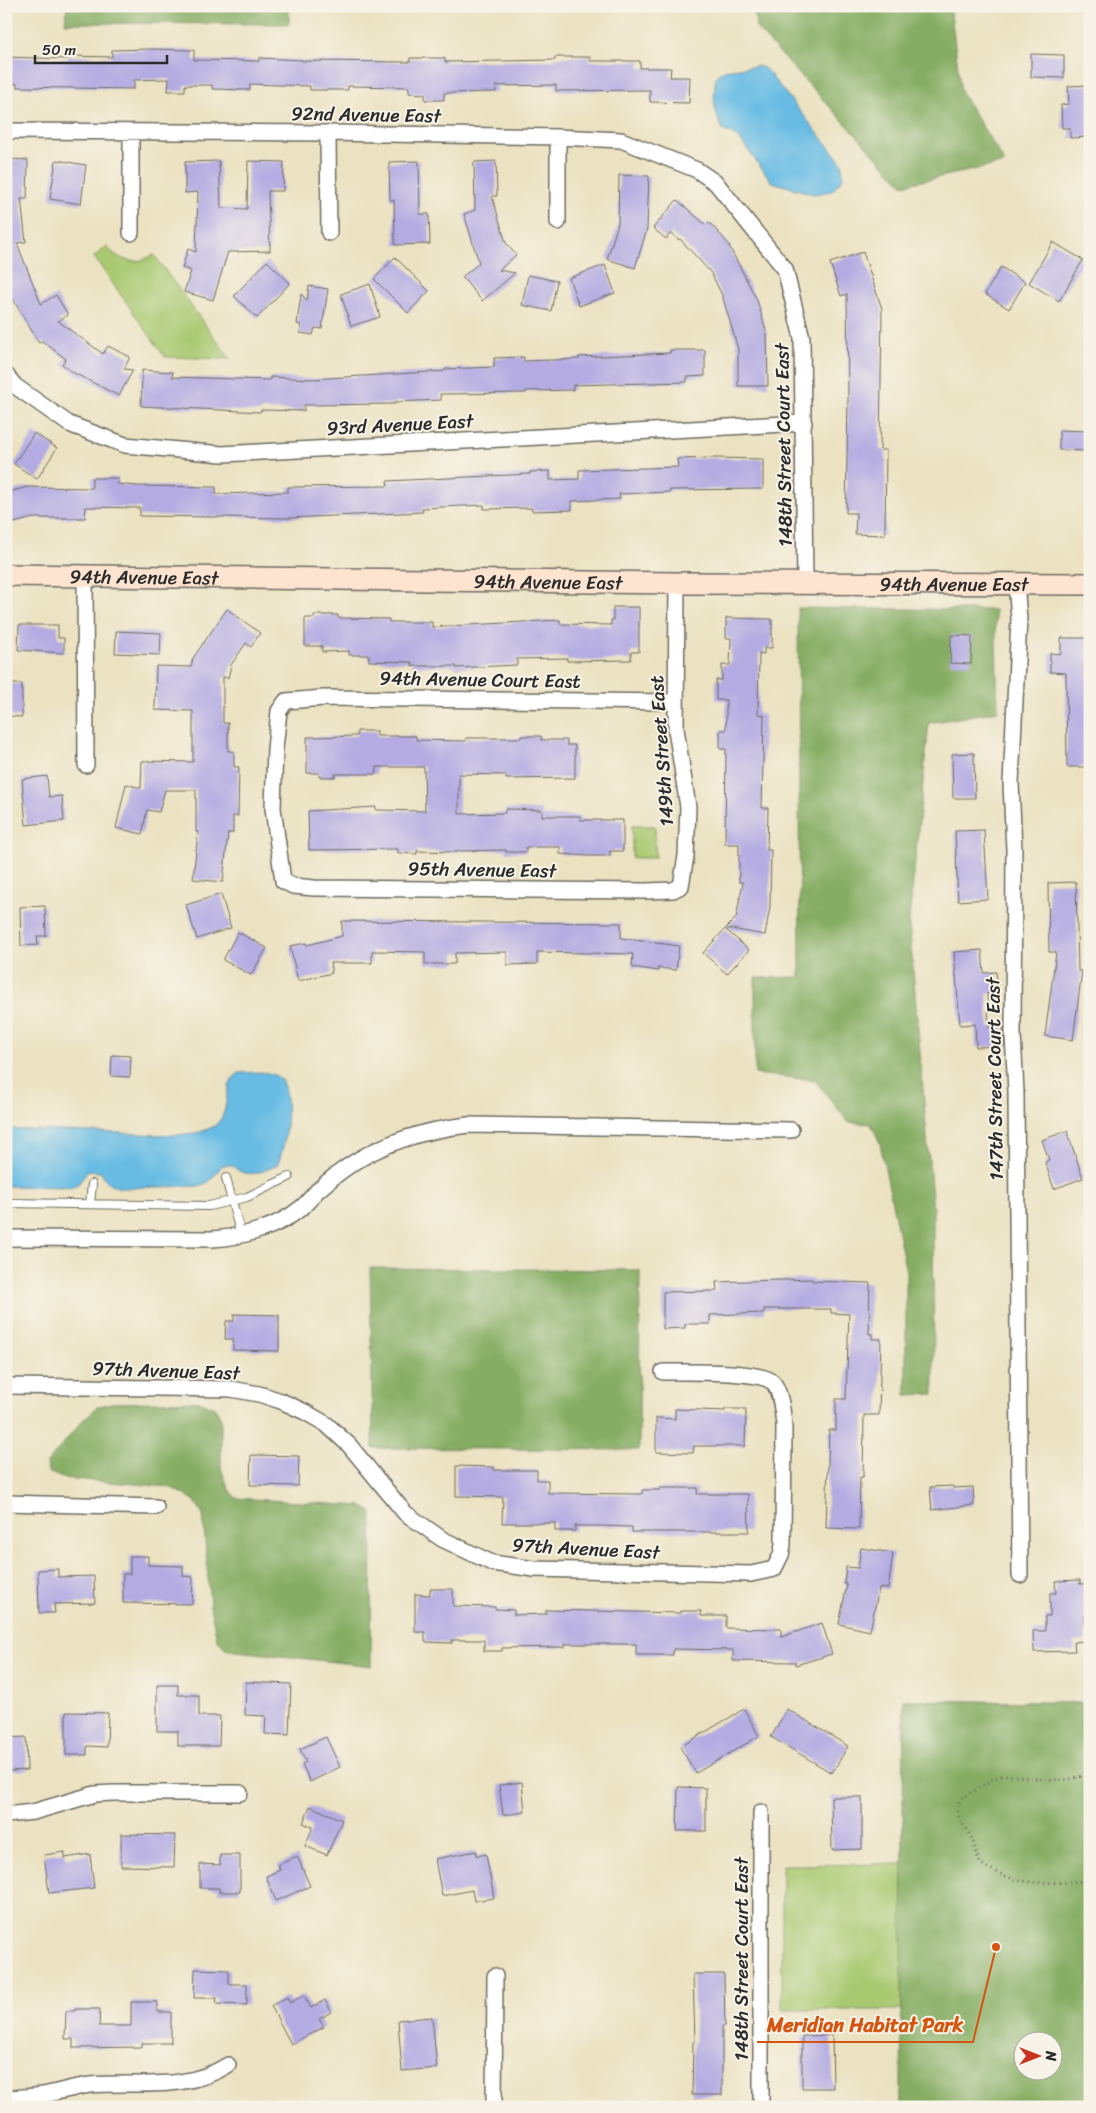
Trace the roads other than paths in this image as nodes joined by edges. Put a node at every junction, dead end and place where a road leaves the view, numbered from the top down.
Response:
1 (6, 131) edge
2 (131, 132) junction
3 (328, 133) junction
4 (558, 137) junction
5 (716, 183) joint
6 (558, 222) dead end
7 (131, 233) dead end
8 (329, 233) dead end
9 (9, 386) edge
10 (804, 423) junction
11 (6, 575) edge
12 (85, 577) junction
13 (805, 582) junction
14 (677, 583) junction
15 (1016, 583) junction
16 (1090, 584) edge
17 (674, 702) junction
18 (86, 765) dead end
19 (283, 881) joint
20 (681, 886) joint
21 (791, 1130) dead end
22 (289, 1177) dead end
23 (226, 1178) dead end
24 (92, 1184) dead end
25 (232, 1202) junction
26 (6, 1203) edge
27 (90, 1204) junction
28 (241, 1236) junction
29 (6, 1238) edge
30 (663, 1372) dead end
31 (6, 1386) edge
32 (6, 1503) edge
33 (156, 1507) dead end
34 (1020, 1575) dead end
35 (240, 1793) dead end
36 (761, 1812) dead end
37 (6, 1815) edge
38 (494, 1976) dead end
39 (228, 2065) dead end
40 (6, 2098) edge
41 (494, 2107) edge
42 (761, 2107) edge

1 - 2 street, 92nd Avenue East
2 - 3 street, 92nd Avenue East
2 - 7 street
3 - 4 street, 92nd Avenue East
3 - 8 street
4 - 5 street, 92nd Avenue East
4 - 6 street
5 - 10 street, 148th Street Court East
9 - 10 street, 93rd Avenue East
10 - 13 street, 148th Street Court East
11 - 12 main road, 94th Avenue East
12 - 14 main road, 94th Avenue East
12 - 18 street
13 - 14 main road, 94th Avenue East
13 - 15 main road, 94th Avenue East
14 - 17 street, 149th Street East
15 - 16 main road, 94th Avenue East
15 - 34 street, 147th Street Court East
17 - 19 street, 94th Avenue Court East
17 - 20 street, 149th Street East
19 - 20 street, 95th Avenue East
21 - 28 street
22 - 25 lane
23 - 25 lane
24 - 27 lane
25 - 27 lane
25 - 28 lane
26 - 27 lane
28 - 29 street
30 - 31 street, 97th Avenue East
32 - 33 street
35 - 37 street
36 - 42 street, 148th Street Court East
38 - 41 street
39 - 40 street

